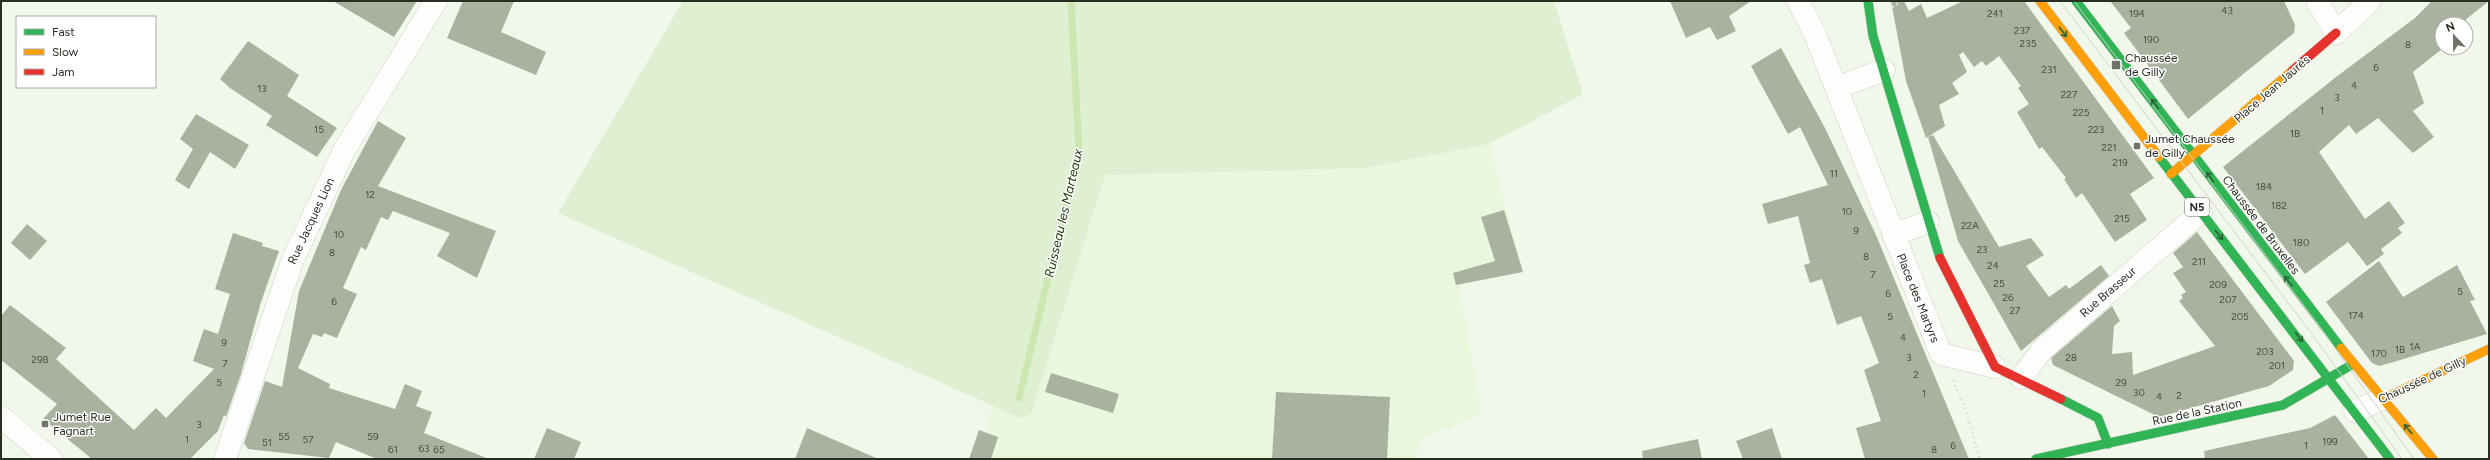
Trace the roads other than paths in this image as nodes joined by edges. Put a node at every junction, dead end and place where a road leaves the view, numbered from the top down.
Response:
1 (436, 1) edge
2 (1798, 1) edge
3 (1868, 1) edge
4 (2040, 1) edge
5 (2076, 1) edge
6 (2317, 1) edge
7 (2370, 1) edge
8 (2336, 33) junction
9 (1884, 70) junction
10 (1836, 88) junction
11 (2194, 156) junction
12 (2171, 174) junction
13 (2201, 212) junction
14 (1928, 222) junction
15 (1893, 235) junction
16 (2489, 349) edge
17 (2353, 364) junction
18 (1995, 367) junction
19 (2021, 378) junction
20 (2330, 378) junction
21 (2383, 399) junction
22 (2355, 411) junction
23 (1, 417) edge
24 (2108, 444) junction
25 (51, 459) edge
26 (225, 459) edge
27 (2036, 459) edge
28 (2390, 459) edge
29 (2433, 459) edge

1 - 26 street, Rue Jacques Lion
2 - 10 street, Place des Martyrs
3 - 9 street
4 -> 12 street, N5
11 -> 5 street, Chaussée de Bruxelles / N5
6 - 8 street
7 - 8 street, Place Jean Jaurès
8 - 11 street, Place Jean Jaurès
9 - 10 street
9 - 14 street
10 - 15 street, Place des Martyrs
11 - 12 street, Place Jean Jaurès
17 -> 11 street, Chaussée de Bruxelles / N5
12 - 13 street, N5
13 - 19 street, Rue Brasseur
13 -> 20 street, N5
14 - 15 street
14 - 18 street
15 - 18 street, Place des Martyrs
16 - 21 street, Chaussée de Gilly
17 - 20 street, Rue de la Station
17 - 21 street, Chaussée de Bruxelles / N5
18 - 19 street, Place des Martyrs
19 - 24 street, Place des Martyrs
20 - 22 street, N5
20 - 24 street, Rue de la Station
21 - 22 street, Chaussée de Gilly
29 -> 21 street, Chaussée de Bruxelles / N5
22 - 28 street, N5
23 - 25 street
24 - 27 street, Rue de la Station

